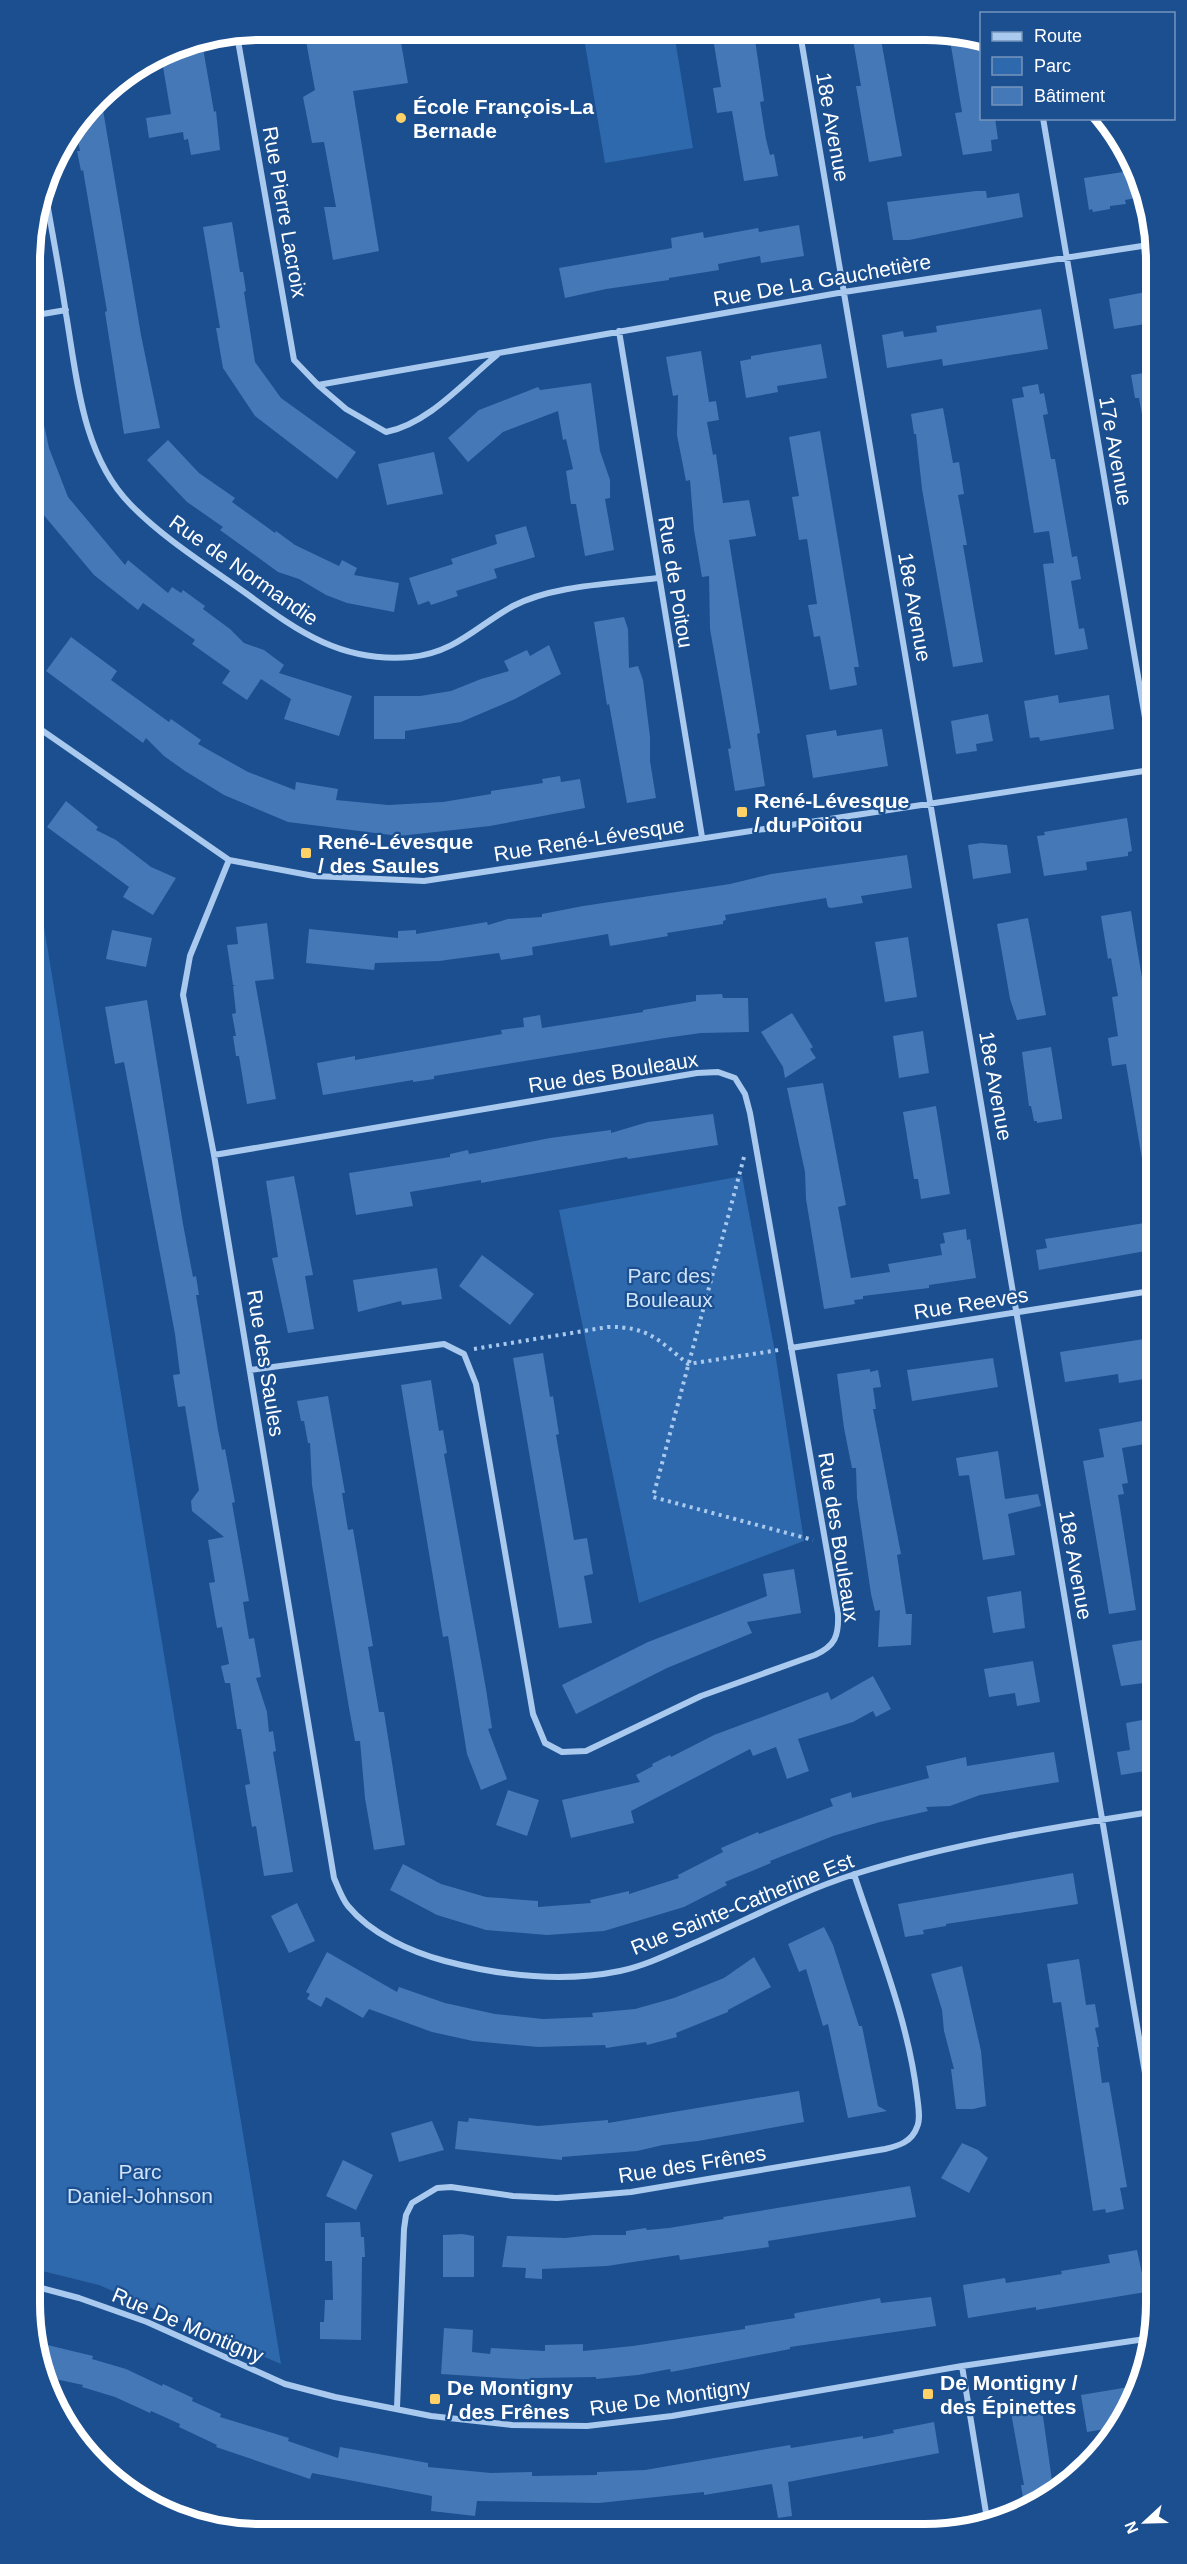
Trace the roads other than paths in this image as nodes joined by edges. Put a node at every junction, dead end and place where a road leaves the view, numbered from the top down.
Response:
1 (801, 40) edge
2 (238, 42) edge
3 (1044, 120) edge
4 (48, 206) edge
5 (1146, 245) edge
6 (1067, 257) junction
7 (844, 292) junction
8 (66, 310) junction
9 (40, 314) edge
10 (619, 331) junction
11 (497, 355) junction
12 (318, 385) junction
13 (658, 578) junction
14 (1146, 717) edge
15 (40, 729) edge
16 (1146, 770) edge
17 (932, 803) junction
18 (702, 837) junction
19 (229, 860) junction
20 (214, 1155) junction
21 (1146, 1292) edge
22 (1017, 1313) junction
23 (790, 1348) junction
24 (250, 1370) junction
25 (1146, 1813) edge
26 (1102, 1820) junction
27 (855, 1874) junction
28 (334, 1878) joint
29 (1146, 2084) edge
30 (40, 2288) edge
31 (1143, 2338) edge
32 (962, 2366) junction
33 (397, 2408) junction
34 (986, 2515) edge

1 - 7 street, 18e Avenue
2 - 12 street, Rue Pierre Lacroix
3 - 6 street, 17e Avenue
4 - 8 street, Rue de Normandie
5 - 6 street, Rue De La Gauchetière
6 - 7 street, Rue De La Gauchetière
6 - 14 street, 17e Avenue
7 - 10 street, Rue De La Gauchetière
7 - 17 street, 18e Avenue
8 - 9 street
8 - 13 street, Rue de Normandie
10 - 11 street, Rue De La Gauchetière
10 - 13 street, Rue de Poitou
11 - 12 street, Rue De La Gauchetière
11 - 12 street, Rue De La Gauchetière
13 - 18 street, Rue de Poitou
15 - 19 street, Rue René-Lévesque
16 - 17 street, Rue René-Lévesque
17 - 18 street, Rue René-Lévesque
17 - 22 street, 18e Avenue
18 - 19 street, Rue René-Lévesque
19 - 20 street, Rue des Saules
20 - 23 street, Rue des Bouleaux
20 - 24 street, Rue des Saules
21 - 22 street, Rue Reeves
22 - 23 street, Rue Reeves
22 - 26 street, 18e Avenue
23 - 24 street, Rue des Bouleaux
24 - 28 street, Rue des Saules
25 - 26 street, Rue Sainte-Catherine Est
26 - 27 street, Rue Sainte-Catherine Est
26 - 29 street, 18e Avenue
27 - 28 street, Rue Sainte-Catherine Est
27 - 33 street, Rue des Frênes
30 - 33 street, Rue De Montigny
31 - 32 street, Rue De Montigny
32 - 33 street, Rue De Montigny
32 - 34 street

